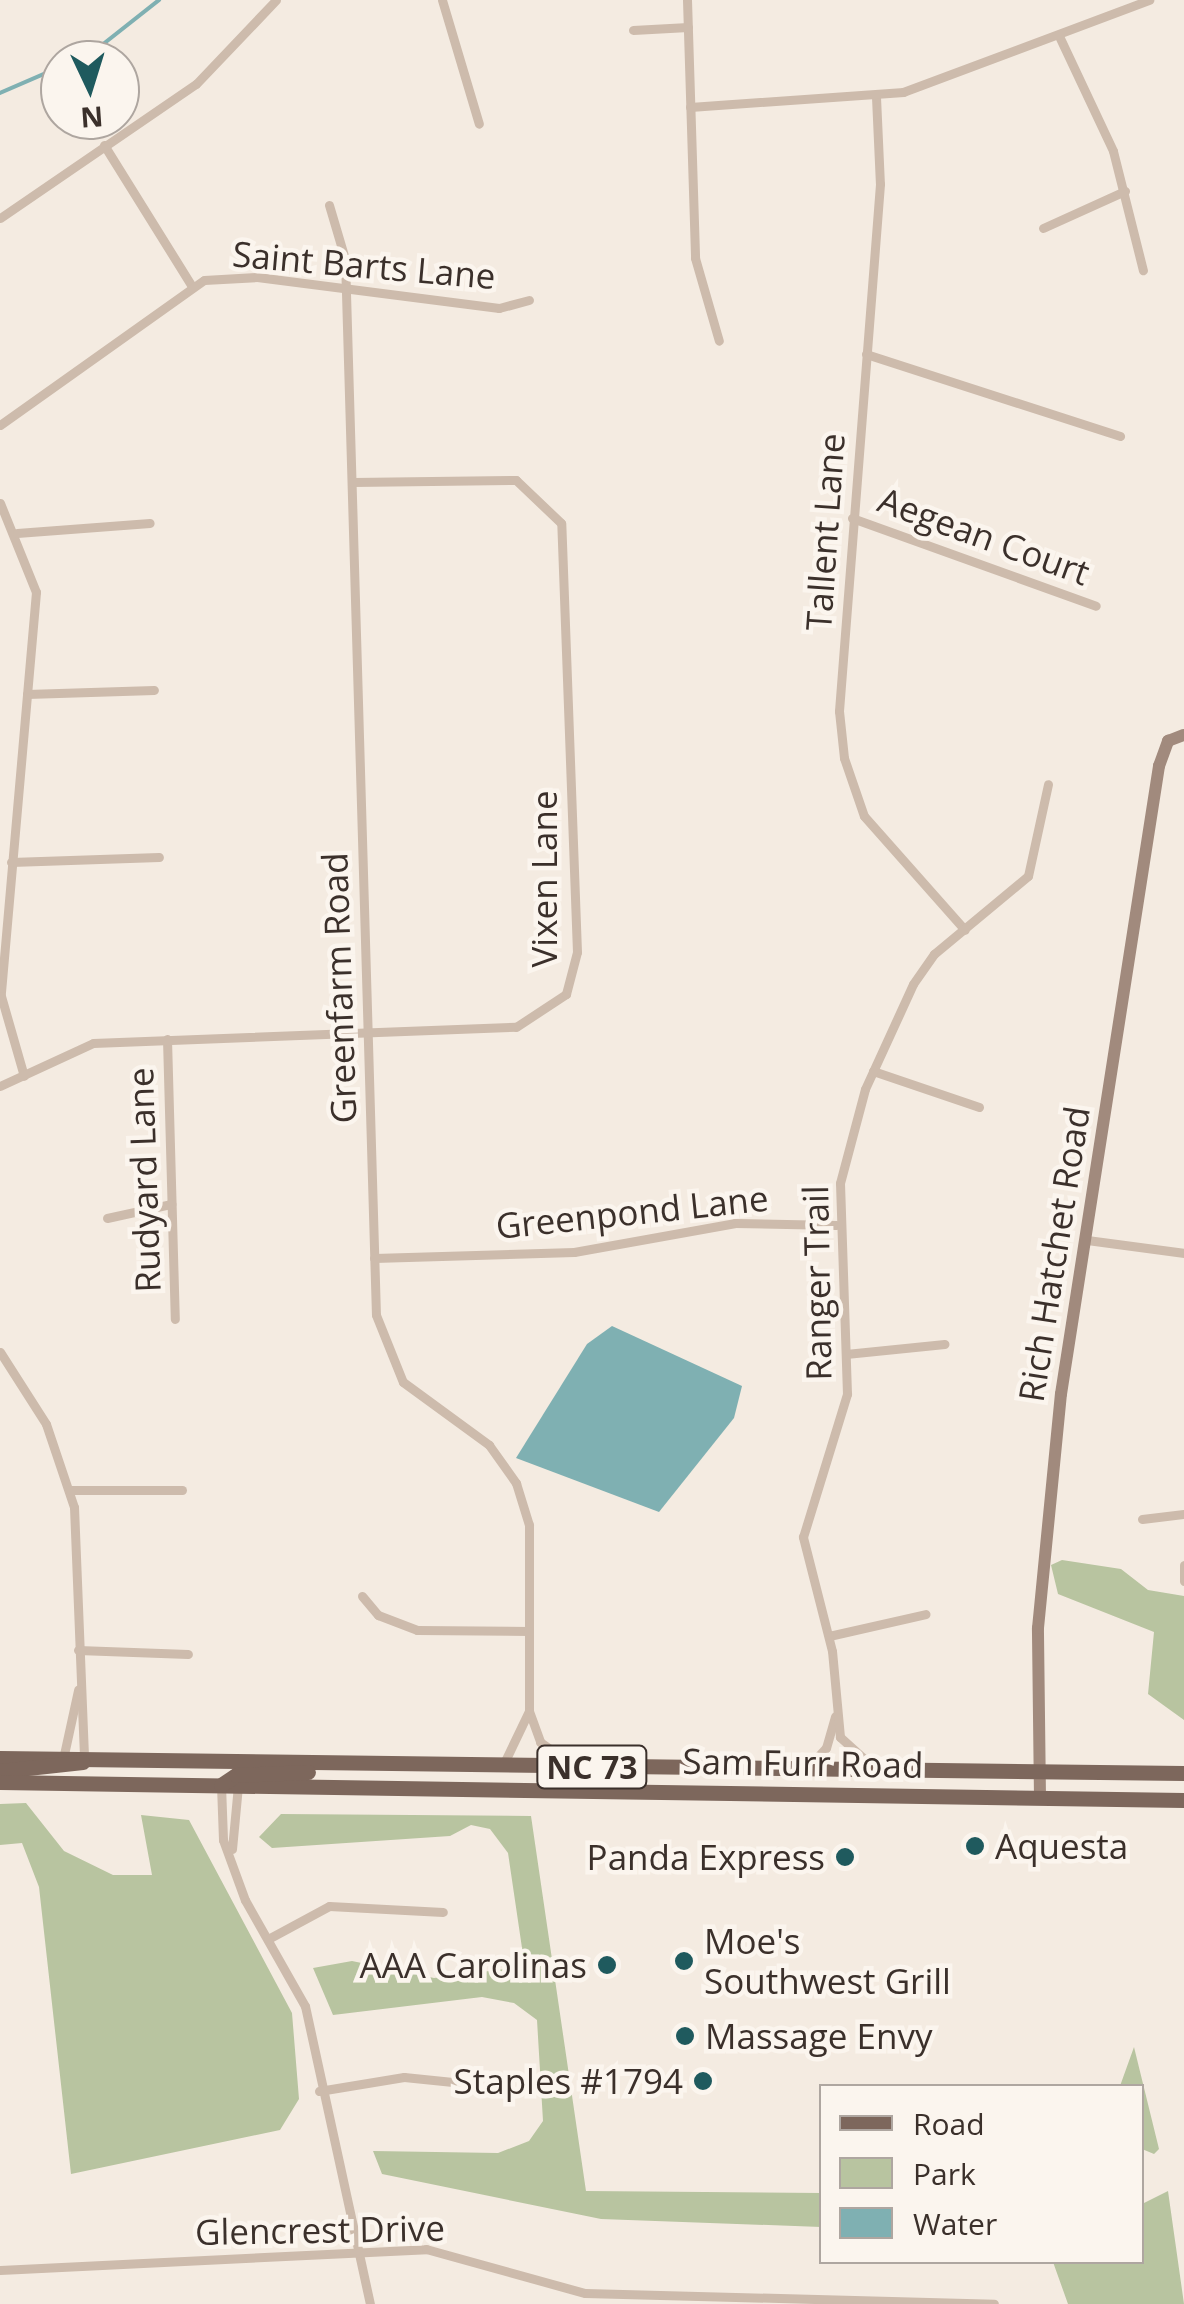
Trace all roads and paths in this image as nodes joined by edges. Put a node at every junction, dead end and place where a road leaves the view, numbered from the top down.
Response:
1 (276, 0) edge
2 (442, 0) edge
3 (687, 0) edge
4 (1110, 0) edge
5 (1149, 0) edge
6 (1118, 14) junction
7 (688, 27) junction
8 (634, 30) dead end
9 (1059, 36) junction
10 (876, 97) junction
11 (690, 107) junction
12 (479, 124) dead end
13 (104, 145) junction
14 (1125, 191) junction
15 (329, 205) dead end
16 (0, 218) edge
17 (1042, 228) dead end
18 (1143, 270) dead end
19 (191, 285) junction
20 (346, 290) junction
21 (529, 300) dead end
22 (719, 341) dead end
23 (866, 354) junction
24 (0, 425) edge
25 (1120, 436) dead end
26 (353, 482) junction
27 (0, 503) edge
28 (852, 518) junction
29 (150, 524) dead end
30 (17, 533) junction
31 (1096, 606) dead end
32 (154, 690) dead end
33 (26, 694) junction
34 (1184, 736) edge
35 (1048, 784) dead end
36 (160, 857) dead end
37 (11, 862) junction
38 (965, 930) junction
39 (368, 1032) junction
40 (167, 1039) junction
41 (873, 1071) junction
42 (24, 1076) junction
43 (0, 1086) edge
44 (978, 1107) dead end
45 (171, 1204) junction
46 (107, 1218) dead end
47 (836, 1225) junction
48 (1087, 1240) junction
49 (1184, 1253) edge
50 (374, 1258) junction
51 (175, 1319) dead end
52 (944, 1344) dead end
53 (0, 1352) edge
54 (846, 1354) junction
55 (70, 1490) junction
56 (182, 1490) dead end
57 (1184, 1514) edge
58 (1142, 1519) dead end
59 (1184, 1564) edge
60 (1184, 1581) edge
61 (362, 1596) dead end
62 (926, 1614) dead end
63 (529, 1632) junction
64 (829, 1636) junction
65 (78, 1650) junction
66 (188, 1654) dead end
67 (78, 1690) junction
68 (529, 1711) junction
69 (834, 1716) junction
70 (0, 1758) edge
71 (64, 1759) junction
72 (84, 1760) junction
73 (427, 1765) junction
74 (496, 1766) junction
75 (579, 1766) junction
76 (805, 1769) junction
77 (882, 1770) junction
78 (1040, 1771) junction
79 (0, 1772) edge
80 (1184, 1773) edge
81 (0, 1782) edge
82 (229, 1785) junction
83 (1040, 1798) junction
84 (1184, 1800) edge
85 (232, 1849) junction
86 (443, 1912) dead end
87 (268, 1940) junction
88 (453, 2082) dead end
89 (319, 2091) junction
90 (363, 2250) junction
91 (0, 2270) edge
92 (584, 2299) edge
93 (942, 2302) edge
94 (370, 2304) edge
95 (994, 2304) edge

1 - 13 street
2 - 12 street
3 - 7 street
4 - 6 street
5 - 6 street
6 - 9 street
7 - 8 street
7 - 11 street
9 - 10 street
9 - 14 street
10 - 11 street
10 - 23 street, Tallent Lane
11 - 22 street
13 - 16 street
13 - 19 street
14 - 17 street
14 - 18 street
15 - 20 street, Greenfarm Road
19 - 20 street, Saint Barts Lane
19 - 24 street, Saint Barts Lane
20 - 21 street, Saint Barts Lane
20 - 26 street, Greenfarm Road
23 - 25 street
23 - 28 street, Tallent Lane
26 - 39 street, Greenfarm Road
26 - 39 street, Vixen Lane
27 - 30 street
28 - 31 street, Aegean Court
28 - 38 street, Tallent Lane
29 - 30 street
30 - 33 street
32 - 33 street
33 - 37 street
34 - 48 street, Rich Hatchet Road
35 - 38 street, Ranger Trail
36 - 37 street
37 - 42 street
38 - 41 street, Ranger Trail
39 - 40 street, Vixen Lane
39 - 50 street, Greenfarm Road
40 - 42 street, Vixen Lane
40 - 45 street, Rudyard Lane
41 - 44 street
41 - 47 street, Ranger Trail
42 - 43 street, Vixen Lane
45 - 46 street
45 - 51 street, Rudyard Lane
47 - 50 street, Greenpond Lane
47 - 54 street, Ranger Trail
48 - 49 street
48 - 78 street, Rich Hatchet Road
50 - 63 street, Greenfarm Road
52 - 54 street
53 - 55 street
54 - 64 street, Ranger Trail
55 - 56 street
55 - 65 street
57 - 58 street
59 - 60 street
61 - 63 street
62 - 64 street
63 - 68 street, Greenfarm Road
64 - 69 street, Ranger Trail
65 - 66 street
65 - 67 street
67 - 71 street
67 - 72 street
68 - 74 street, Greenfarm Road
68 - 75 street
69 - 76 street, Ranger Trail
69 - 77 street, Ranger Trail
70 - 71 main road, Sam Furr Road / NC 73
71 - 72 main road, Sam Furr Road / NC 73
72 - 73 main road, Sam Furr Road / NC 73
72 - 79 main road
73 - 74 main road, Sam Furr Road / NC 73
73 - 82 main road
74 - 75 main road, Sam Furr Road / NC 73
75 - 76 main road, Sam Furr Road / NC 73
76 - 77 main road, Sam Furr Road / NC 73
77 - 78 main road, Sam Furr Road / NC 73
78 - 80 main road, Sam Furr Road / NC 73
78 - 83 street, Rich Hatchet Road
81 - 82 main road, Sam Furr Road / NC 73
82 - 83 main road, Sam Furr Road / NC 73
82 - 85 street
82 - 85 street
83 - 84 main road, Sam Furr Road / NC 73
85 - 87 street
86 - 87 street
87 - 89 street
88 - 89 street
89 - 90 street
90 - 91 street, Glencrest Drive
90 - 92 street, Glencrest Drive
90 - 94 street
92 - 93 street, Glencrest Drive
93 - 95 street, Glencrest Drive

